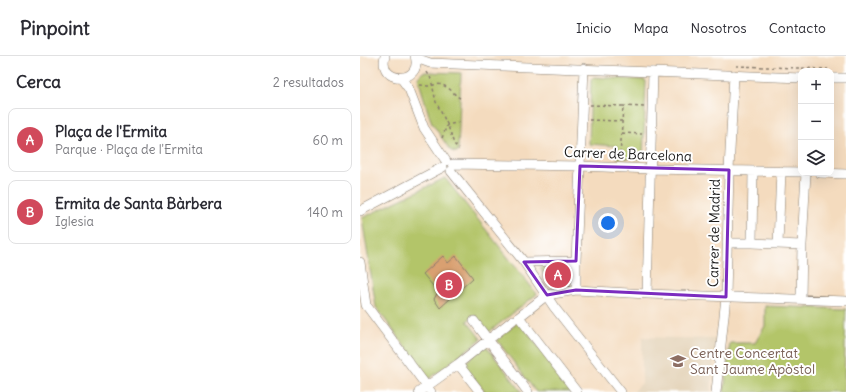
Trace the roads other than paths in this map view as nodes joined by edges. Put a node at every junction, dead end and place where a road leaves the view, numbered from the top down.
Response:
1 (386, 56) edge
2 (416, 57) edge
3 (430, 63) junction
4 (584, 68) junction
5 (413, 71) junction
6 (653, 72) junction
7 (734, 75) junction
8 (402, 78) junction
9 (798, 78) edge
10 (834, 78) edge
11 (846, 78) edge
12 (410, 89) junction
13 (448, 166) junction
14 (580, 166) junction
15 (650, 169) junction
16 (729, 170) junction
17 (753, 171) junction
18 (781, 171) junction
19 (798, 172) edge
20 (834, 174) edge
21 (846, 174) edge
22 (806, 176) edge
23 (360, 211) edge
24 (727, 243) junction
25 (752, 243) junction
26 (778, 244) junction
27 (802, 245) junction
28 (576, 261) junction
29 (360, 262) edge
30 (524, 262) junction
31 (576, 290) junction
32 (647, 294) junction
33 (547, 295) junction
34 (726, 297) junction
35 (801, 300) junction
36 (846, 301) edge
37 (363, 307) edge
38 (513, 320) dead end
39 (474, 321) dead end
40 (488, 340) junction
41 (458, 364) junction
42 (429, 389) edge
43 (419, 392) edge
44 (480, 392) edge
45 (528, 392) edge
46 (577, 392) edge
47 (621, 392) edge
48 (716, 392) edge

1 - 8 street
2 - 3 street
2 - 5 street
3 - 4 street
3 - 5 street
4 - 6 street
4 - 14 street
5 - 8 street
5 - 12 street
6 - 7 street
6 - 15 street
7 - 9 street
7 - 16 street, Carrer de Madrid
8 - 12 street
10 - 11 street
12 - 13 street
13 - 14 street, Carrer de Barcelona
13 - 23 street
13 - 30 street
14 - 15 street, Carrer de Barcelona
14 - 28 street
15 - 16 street, Carrer de Barcelona
15 - 32 street
16 - 17 street, Carrer de Barcelona
16 - 24 street, Carrer de Madrid
17 - 18 street, Carrer de Barcelona
17 - 25 street
18 - 19 street, Carrer de Barcelona
18 - 26 street
20 - 21 street
22 - 27 street
24 - 25 street
24 - 34 street, Carrer de Madrid
25 - 26 street
26 - 27 street
27 - 35 street
28 - 30 street
28 - 31 street
29 - 37 street
30 - 33 street
31 - 32 street
31 - 33 street
32 - 34 street
33 - 46 street
33 - 47 street
34 - 35 street
34 - 48 street, Carrer de Madrid
35 - 36 street
37 - 42 street
38 - 40 street
39 - 40 street
40 - 41 street
40 - 45 street
41 - 42 street
41 - 44 street
42 - 43 street

